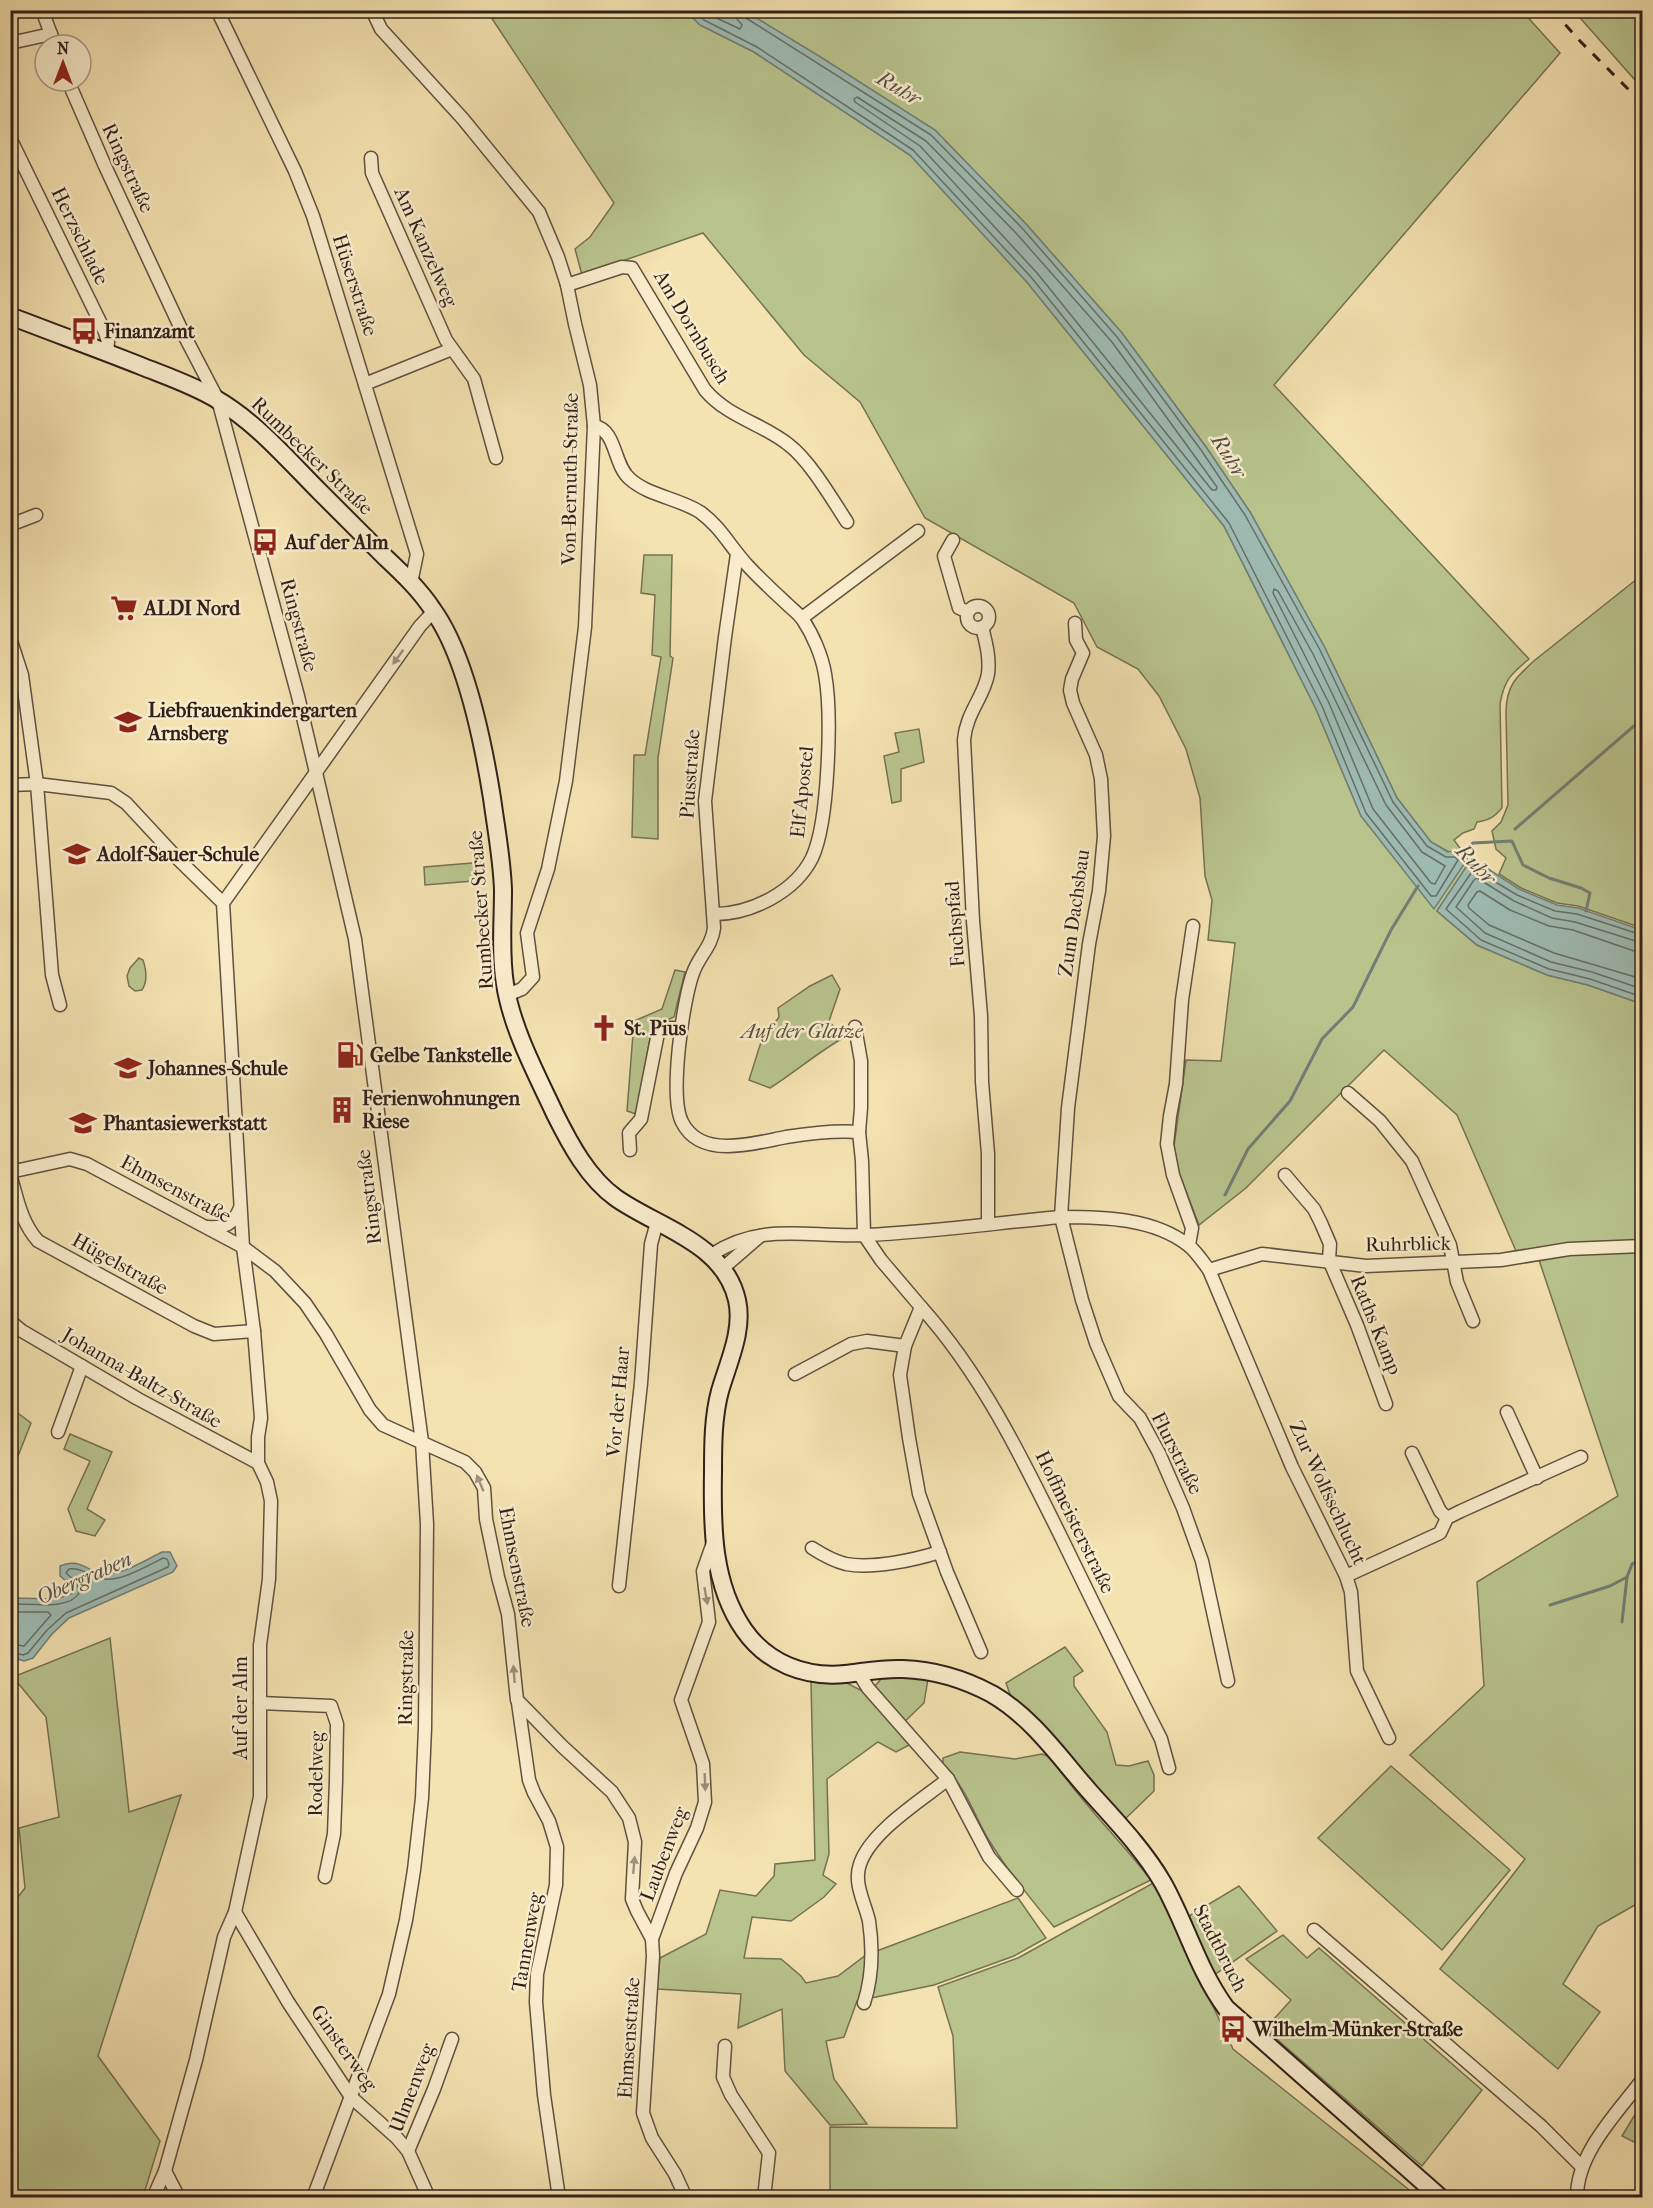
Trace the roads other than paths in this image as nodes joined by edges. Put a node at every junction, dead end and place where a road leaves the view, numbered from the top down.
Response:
1 (42, 10) edge
2 (217, 10) edge
3 (372, 10) edge
4 (51, 33) edge
5 (33, 41) edge
6 (10, 43) edge
7 (73, 93) edge
8 (10, 138) edge
9 (371, 158) dead end
10 (567, 285) junction
11 (10, 316) edge
12 (452, 349) junction
13 (107, 353) junction
14 (365, 384) junction
15 (218, 399) junction
16 (594, 426) junction
17 (496, 458) dead end
18 (36, 515) dead end
19 (847, 522) dead end
20 (10, 525) edge
21 (918, 531) dead end
22 (953, 540) dead end
23 (737, 554) junction
24 (411, 583) junction
25 (434, 611) junction
26 (801, 618) junction
27 (1075, 623) dead end
28 (10, 638) edge
29 (13, 651) edge
30 (315, 773) junction
31 (37, 784) junction
32 (10, 785) edge
33 (224, 903) junction
34 (715, 915) junction
35 (1194, 926) dead end
36 (507, 994) junction
37 (60, 1005) dead end
38 (855, 1027) dead end
39 (681, 1028) junction
40 (1348, 1093) dead end
41 (859, 1132) junction
42 (630, 1150) dead end
43 (10, 1173) edge
44 (1285, 1175) dead end
45 (241, 1207) junction
46 (1062, 1217) junction
47 (657, 1222) junction
48 (988, 1224) junction
49 (206, 1227) junction
50 (864, 1235) junction
51 (760, 1236) junction
52 (1189, 1245) junction
53 (1642, 1246) edge
54 (243, 1247) junction
55 (711, 1255) junction
56 (1329, 1260) junction
57 (1453, 1263) junction
58 (723, 1268) junction
59 (1209, 1270) junction
60 (921, 1307) junction
61 (10, 1321) edge
62 (1473, 1321) dead end
63 (254, 1331) junction
64 (905, 1346) junction
65 (82, 1366) junction
66 (795, 1374) dead end
67 (1386, 1404) dead end
68 (1507, 1412) dead end
69 (58, 1432) dead end
70 (422, 1442) junction
71 (1412, 1453) dead end
72 (1581, 1457) dead end
73 (258, 1463) junction
74 (1537, 1478) junction
75 (1448, 1518) junction
76 (714, 1540) junction
77 (812, 1548) dead end
78 (940, 1552) junction
79 (1346, 1576) junction
80 (619, 1586) dead end
81 (981, 1653) dead end
82 (858, 1672) junction
83 (1228, 1681) dead end
84 (989, 1693) joint
85 (517, 1700) junction
86 (260, 1703) junction
87 (1389, 1738) dead end
88 (1168, 1768) dead end
89 (948, 1779) junction
90 (325, 1877) dead end
91 (1017, 1890) dead end
92 (235, 1912) junction
93 (1314, 1930) dead end
94 (652, 1940) junction
95 (864, 2003) dead end
96 (452, 2039) dead end
97 (725, 2046) dead end
98 (1642, 2080) edge
99 (351, 2097) junction
100 (408, 2151) junction
101 (1582, 2167) junction
102 (165, 2171) junction
103 (153, 2198) edge
104 (179, 2198) edge
105 (312, 2198) edge
106 (429, 2198) edge
107 (559, 2198) edge
108 (686, 2198) edge
109 (764, 2198) edge
110 (1441, 2198) edge
111 (1577, 2198) edge

1 - 4 street
2 - 14 street, Hüserstraße
3 - 10 street, Von-Bernuth-Straße
5 - 6 street
7 - 15 street, Ringstraße
8 - 13 street, Herzschlade
9 - 12 street, Am Kanzelweg
10 - 16 street, Von-Bernuth-Straße
10 - 19 street, Am Dornbusch
11 - 13 street, Rumbecker Straße
12 - 14 street
12 - 17 street, Am Kanzelweg
13 - 15 street, Rumbecker Straße
14 - 24 street, Hüserstraße
15 - 24 street, Rumbecker Straße
15 - 30 street, Ringstraße
16 - 23 street, Elf Apostel
16 - 36 street, Von-Bernuth-Straße
18 - 20 street
21 - 26 street
22 - 48 street, Fuchspfad
23 - 26 street, Elf Apostel
23 - 34 street, Piusstraße
24 - 25 street, Rumbecker Straße
25 -> 30 street
25 - 36 street, Rumbecker Straße
26 - 34 street, Elf Apostel
27 - 46 street, Zum Dachsbau
28 - 29 street
29 - 31 street
30 - 33 street
30 - 70 street, Ringstraße
31 - 32 street
31 - 33 street
31 - 37 street
33 - 45 street, Auf der Alm
34 - 39 street, Piusstraße
35 - 52 street
36 - 47 street, Rumbecker Straße
38 - 41 street
39 - 41 street, Piusstraße
39 - 42 street
40 - 57 street
41 - 50 street
43 - 49 street, Ehmsenstraße
43 - 63 street, Hügelstraße
44 - 56 street, Raths Kamp
45 - 49 street
45 - 54 street, Auf der Alm
46 - 48 street
46 - 52 street
46 - 83 street, Flurstraße
47 - 55 street, Rumbecker Straße
47 - 80 street, Vor der Haar
48 - 50 street
49 - 54 street, Ehmsenstraße
50 - 51 street
50 - 60 street
51 - 55 street
51 - 58 street
52 - 59 street
53 - 57 street, Ruhrblick
54 - 63 street, Auf der Alm
54 - 70 street, Ehmsenstraße
55 - 58 street, Rumbecker Straße
56 - 57 street, Ruhrblick
56 - 59 street, Ruhrblick
56 - 67 street, Raths Kamp
57 - 62 street
58 - 76 street, Rumbecker Straße
59 - 79 street, Zur Wolfsschlucht
60 - 64 street
60 - 88 street, Hoffmeisterstraße
61 - 65 street, Johanna-Baltz-Straße
63 - 73 street, Auf der Alm
64 - 66 street
64 - 78 street
65 - 69 street
65 - 73 street, Johanna-Baltz-Straße
68 - 74 street
85 -> 70 street, Ehmsenstraße
70 - 99 street, Ringstraße
71 - 75 street
72 - 74 street
73 - 86 street, Auf der Alm
74 - 75 street
75 - 79 street
76 - 82 street, Rumbecker Straße
76 -> 94 street, Laubenweg
77 - 78 street
78 - 81 street
79 - 87 street, Zur Wolfsschlucht
82 - 84 street, Rumbecker Straße
82 - 89 street
84 - 110 street, Stadtbruch
94 -> 85 street, Ehmsenstraße
85 - 107 street, Tannenweg
86 - 90 street, Rodelweg
86 - 92 street, Auf der Alm
89 - 91 street
89 - 95 street
92 - 99 street, Ginsterweg
92 - 102 street, Auf der Alm
93 - 101 street
94 - 108 street, Ehmsenstraße
96 - 100 street, Ulmenweg
97 - 109 street
98 - 101 street
99 - 100 street, Ginsterweg
99 - 105 street, Ringstraße
100 - 106 street, Ginsterweg
101 - 111 street
102 - 103 street, Auf der Alm
102 - 104 street

